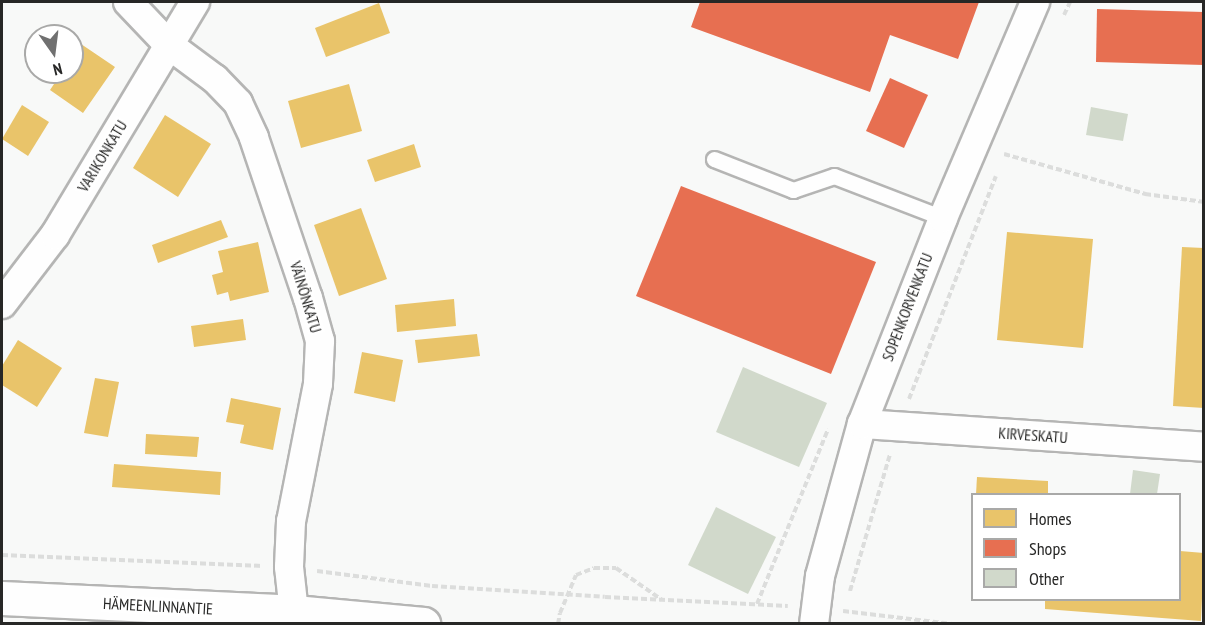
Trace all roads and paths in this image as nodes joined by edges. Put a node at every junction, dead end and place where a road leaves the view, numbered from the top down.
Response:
1 (128, 2) edge
2 (195, 2) edge
3 (1035, 2) edge
4 (169, 45) junction
5 (714, 159) dead end
6 (1203, 202) edge
7 (943, 218) junction
8 (2, 304) edge
9 (862, 424) junction
10 (899, 426) junction
11 (1203, 447) edge
12 (2, 555) edge
13 (289, 567) junction
14 (2, 598) edge
15 (662, 600) junction
16 (825, 614) edge
17 (293, 618) edge
18 (901, 621) edge
19 (423, 624) edge
20 (558, 624) edge
21 (952, 624) edge

1 - 4 street, VÄINÖNKATU
2 - 4 street, VARIKONKATU
3 - 7 street, SOPENKORVENKATU
4 - 8 street, VARIKONKATU
4 - 13 street, VÄINÖNKATU
5 - 7 lane
6 - 10 path
7 - 9 street, SOPENKORVENKATU
9 - 10 street, KIRVESKATU
9 - 16 street, SOPENKORVENKATU
10 - 11 street, KIRVESKATU
10 - 16 path
12 - 13 path
13 - 15 path, bridge
13 - 17 street, VÄINÖNKATU
14 - 17 main road, HÄMEENLINNANTIE
15 - 16 path
15 - 20 path
16 - 18 path
17 - 19 main road, HÄMEENLINNANTIE
18 - 21 path

